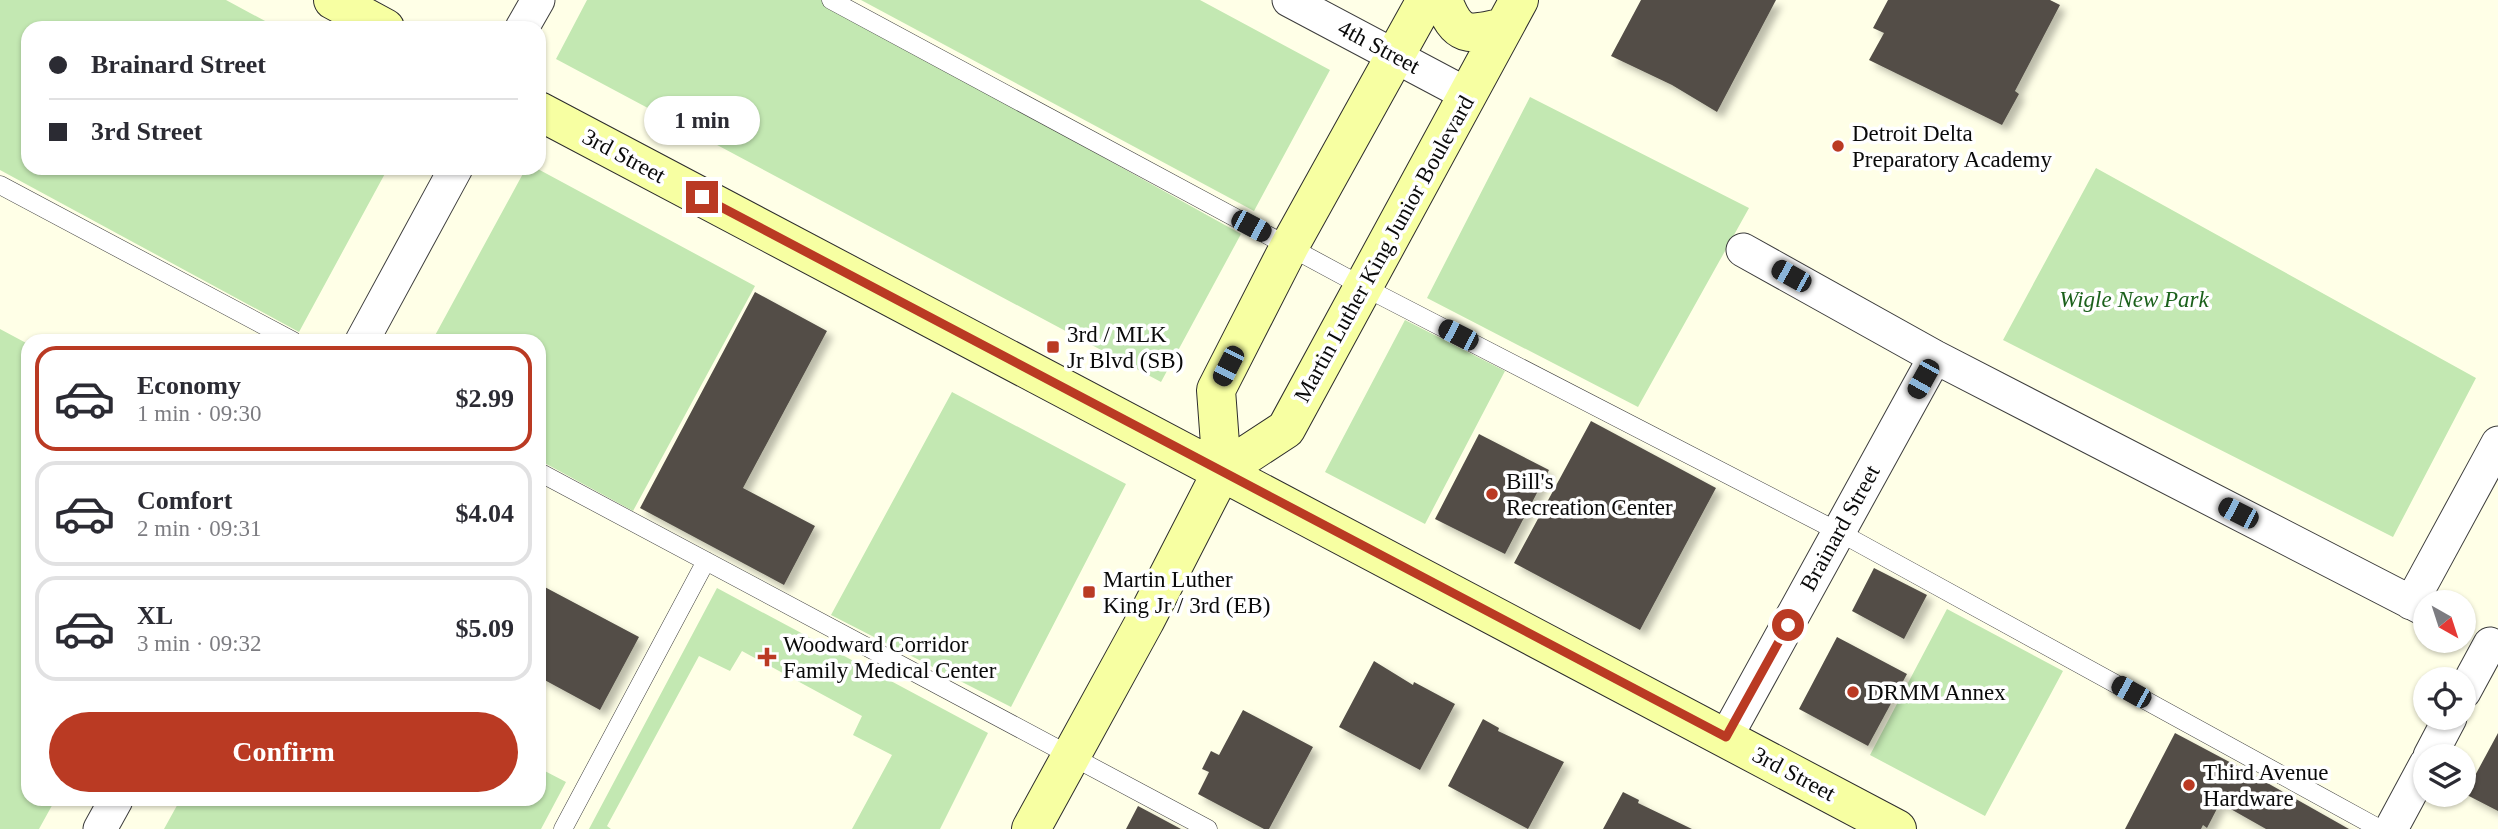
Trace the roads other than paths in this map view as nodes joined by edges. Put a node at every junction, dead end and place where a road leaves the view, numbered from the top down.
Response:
1 (333, 0) edge
2 (538, 0) edge
3 (831, 0) edge
4 (1289, 0) edge
5 (1426, 0) edge
6 (1443, 0) edge
7 (1512, 14) edge
8 (372, 21) edge
9 (526, 21) edge
10 (1394, 55) junction
11 (1468, 95) junction
12 (546, 115) edge
13 (452, 175) edge
14 (0, 185) edge
15 (1289, 247) junction
16 (1743, 250) dead end
17 (1364, 287) junction
18 (280, 334) edge
19 (366, 334) edge
20 (1935, 357) junction
21 (2498, 443) edge
22 (1222, 471) junction
23 (546, 476) edge
24 (1838, 531) junction
25 (706, 561) junction
26 (2426, 590) edge
27 (2413, 604) edge
28 (2484, 641) edge
29 (2474, 667) edge
30 (1726, 737) junction
31 (1070, 757) junction
32 (2413, 788) edge
33 (113, 806) edge
34 (100, 829) edge
35 (563, 829) edge
36 (1031, 829) edge
37 (1208, 829) edge
38 (1897, 829) edge
39 (2380, 829) edge
40 (2391, 829) edge

1 - 8 street
2 - 9 street
3 - 15 lane
4 - 10 street, 4th Street
5 - 10 street
6 - 7 street
7 - 11 street, Martin Luther King Junior Boulevard
10 - 11 street, 4th Street
10 - 15 street
11 - 17 street, Martin Luther King Junior Boulevard
12 - 22 street, 3rd Street
13 - 19 street
14 - 18 lane
15 - 17 lane
15 - 22 street
16 - 20 street
17 - 22 street, Martin Luther King Junior Boulevard
17 - 24 lane
20 - 24 street, Brainard Street
20 - 27 street
21 - 26 street
22 - 30 street, 3rd Street
22 - 31 street, Martin Luther King Junior Boulevard
23 - 25 lane
24 - 30 street, Brainard Street
24 - 39 lane
25 - 31 lane
25 - 35 lane
28 - 29 street
30 - 38 street, 3rd Street
31 - 36 street, Martin Luther King Junior Boulevard
31 - 37 lane
32 - 40 street
33 - 34 street

